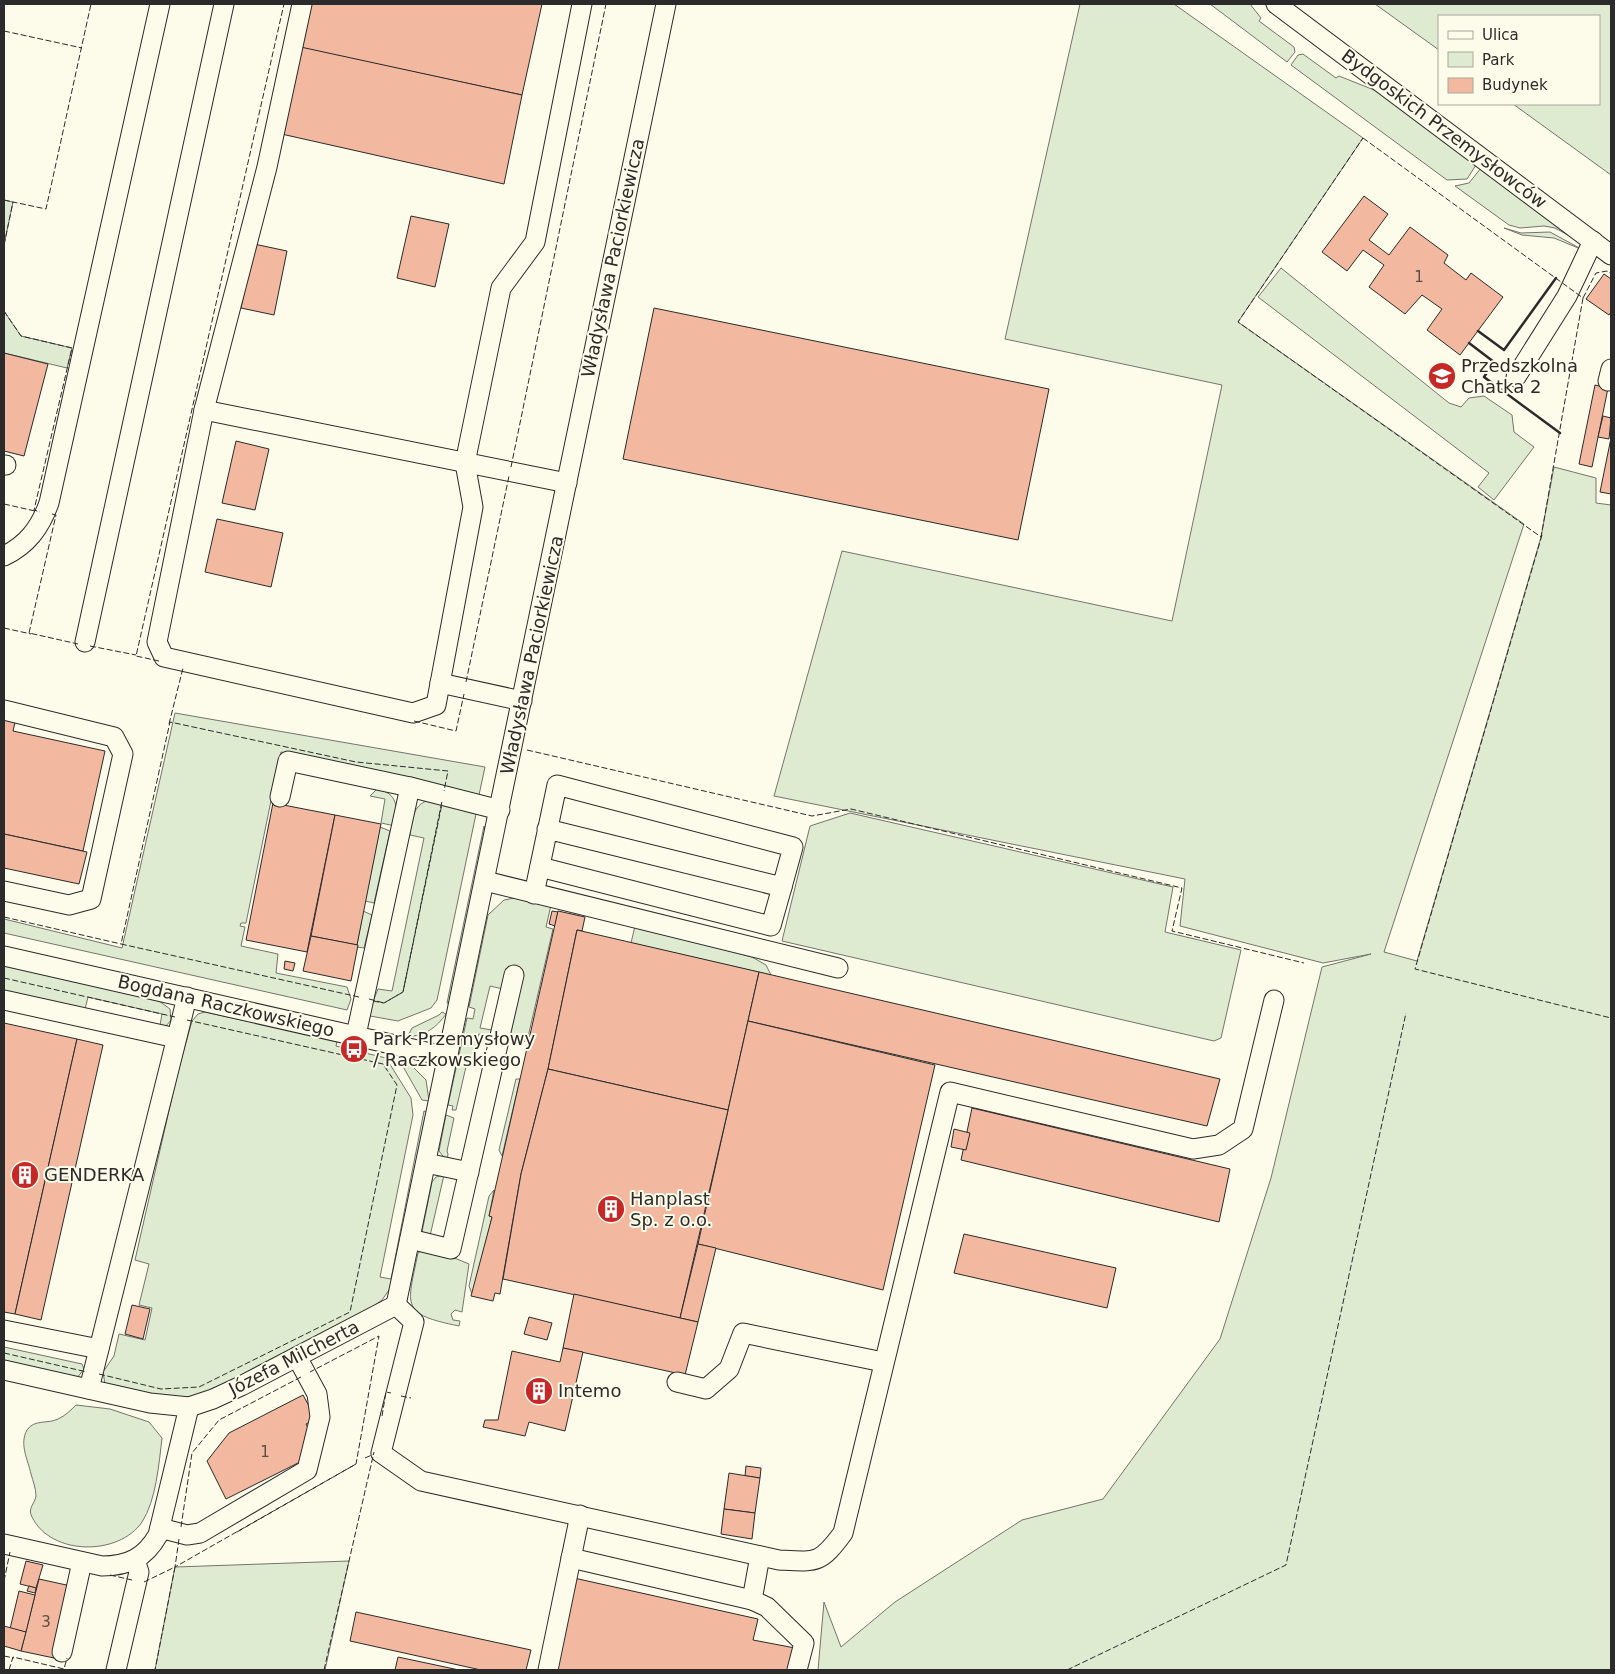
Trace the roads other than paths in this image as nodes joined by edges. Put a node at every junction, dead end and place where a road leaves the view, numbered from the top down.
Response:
1 (160, 4) edge
2 (224, 4) edge
3 (302, 4) edge
4 (582, 4) edge
5 (666, 4) edge
6 (1276, 4) edge
7 (1593, 241) junction
8 (1611, 255) edge
9 (1516, 377) dead end
10 (204, 410) junction
11 (465, 463) junction
12 (567, 483) junction
13 (4, 556) edge
14 (84, 642) dead end
15 (440, 683) junction
16 (522, 701) junction
17 (4, 710) edge
18 (410, 787) junction
19 (280, 798) dead end
20 (500, 810) junction
21 (547, 829) junction
22 (540, 867) junction
23 (485, 881) junction
24 (782, 887) junction
25 (4, 891) edge
26 (534, 894) junction
27 (4, 956) edge
28 (838, 968) dead end
29 (514, 975) dead end
30 (187, 997) junction
31 (4, 1000) edge
32 (1274, 1000) dead end
33 (356, 1035) junction
34 (176, 1038) junction
35 (448, 1057) junction
36 (426, 1163) junction
37 (469, 1172) junction
38 (410, 1239) junction
39 (396, 1305) junction
40 (4, 1330) edge
41 (99, 1349) junction
42 (297, 1357) junction
43 (883, 1362) junction
44 (4, 1370) edge
45 (677, 1382) dead end
46 (89, 1389) junction
47 (189, 1407) junction
48 (580, 1515) junction
49 (160, 1528) junction
50 (4, 1544) edge
51 (760, 1556) junction
52 (571, 1558) junction
53 (135, 1560) junction
54 (82, 1562) junction
55 (752, 1600) junction
56 (62, 1652) dead end
57 (116, 1670) edge
58 (548, 1670) edge
59 (797, 1670) edge

1 - 13 street
2 - 14 street
3 - 10 street
4 - 11 street
5 - 12 street, Władysława Paciorkiewicza
6 - 7 street, Bydgoskich Przemysłowców
7 - 8 street, Bydgoskich Przemysłowców
7 - 9 street
10 - 11 street
10 - 15 street
11 - 12 street
11 - 15 street
12 - 16 street, Władysława Paciorkiewicza
15 - 16 street
16 - 20 street, Władysława Paciorkiewicza
17 - 25 street
18 - 19 street
18 - 20 street
18 - 33 street
20 - 23 street, Władysława Paciorkiewicza
21 - 22 street
21 - 24 street
21 - 24 street
22 - 24 street
22 - 26 street
23 - 26 street
23 - 35 street, Władysława Paciorkiewicza
26 - 28 street
27 - 30 street, Bogdana Raczkowskiego
29 - 37 street
30 - 33 street, Bogdana Raczkowskiego
30 - 34 street
31 - 34 street
32 - 43 street
33 - 35 street, Bogdana Raczkowskiego
34 - 41 street
35 - 36 street, Władysława Paciorkiewicza
36 - 37 street
36 - 38 street, Władysława Paciorkiewicza
37 - 38 street
38 - 39 street, Władysława Paciorkiewicza
39 - 42 street, Józefa Milcherta
39 - 48 street
40 - 41 street
41 - 46 street
42 - 47 street, Józefa Milcherta
42 - 49 street
43 - 45 street
43 - 51 street
44 - 46 street
46 - 47 street
47 - 49 street
48 - 51 street
48 - 52 street
49 - 53 street
50 - 54 street
51 - 55 street
52 - 55 street
52 - 58 street
53 - 54 street
53 - 57 street
54 - 56 street
55 - 59 street

